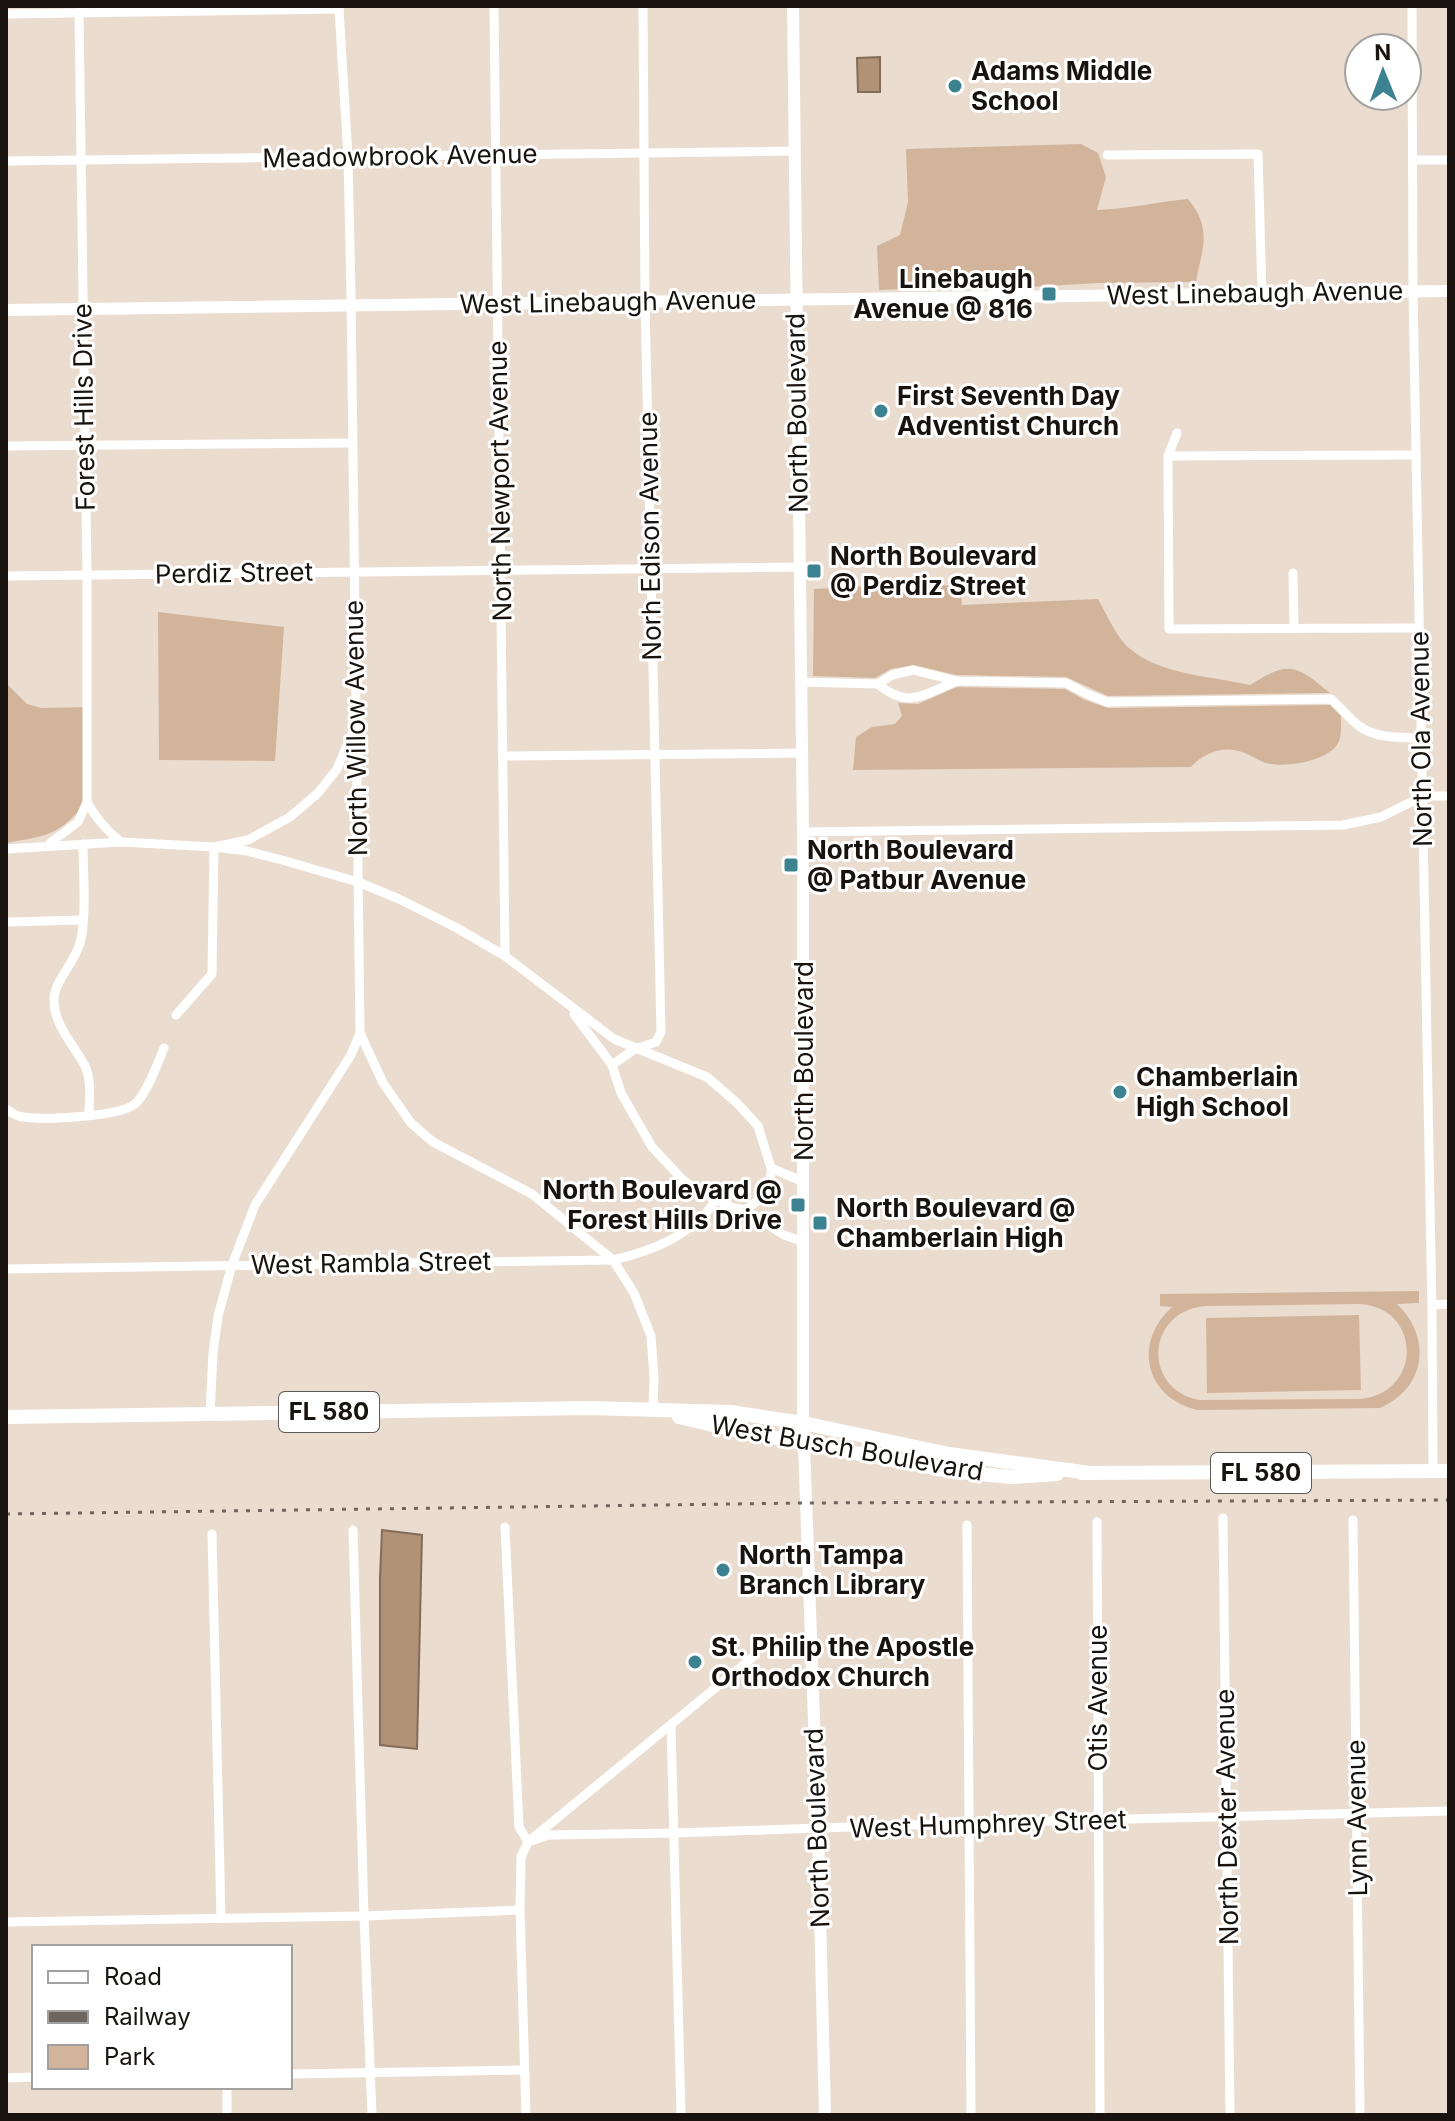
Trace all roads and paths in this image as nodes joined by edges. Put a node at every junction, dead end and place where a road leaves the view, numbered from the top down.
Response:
1 (494, 6) edge
2 (643, 6) edge
3 (793, 6) edge
4 (1412, 6) edge
5 (338, 7) edge
6 (82, 9) edge
7 (6, 14) edge
8 (794, 151) junction
9 (644, 154) junction
10 (496, 155) junction
11 (1107, 155) dead end
12 (348, 157) junction
13 (80, 160) junction
14 (1413, 160) junction
15 (1449, 160) edge
16 (6, 161) edge
17 (1413, 291) junction
18 (1449, 291) edge
19 (1262, 293) junction
20 (796, 299) junction
21 (645, 301) junction
22 (498, 303) junction
23 (351, 305) junction
24 (83, 309) junction
25 (6, 310) edge
26 (1177, 433) dead end
27 (352, 443) junction
28 (6, 446) edge
29 (84, 446) junction
30 (1416, 455) junction
31 (1168, 456) junction
32 (799, 567) junction
33 (650, 568) junction
34 (501, 570) junction
35 (354, 572) junction
36 (1293, 573) dead end
37 (87, 575) junction
38 (6, 576) edge
39 (1294, 628) junction
40 (1419, 628) junction
41 (957, 681) junction
42 (801, 682) junction
43 (878, 684) junction
44 (356, 726) junction
45 (1421, 738) junction
46 (802, 753) junction
47 (655, 755) junction
48 (504, 756) junction
49 (1423, 796) junction
50 (1449, 796) edge
51 (87, 802) junction
52 (803, 832) junction
53 (121, 842) junction
54 (83, 844) junction
55 (48, 845) junction
56 (214, 847) junction
57 (6, 849) edge
58 (358, 882) junction
59 (83, 920) junction
60 (6, 922) edge
61 (505, 956) junction
62 (568, 1005) junction
63 (176, 1015) dead end
64 (360, 1033) junction
65 (164, 1048) dead end
66 (635, 1049) junction
67 (612, 1065) junction
68 (6, 1109) edge
69 (89, 1115) junction
70 (772, 1169) junction
71 (804, 1182) junction
72 (716, 1200) junction
73 (745, 1210) junction
74 (804, 1242) junction
75 (613, 1260) junction
76 (232, 1265) junction
77 (6, 1269) edge
78 (1449, 1304) edge
79 (1432, 1305) junction
80 (653, 1411) junction
81 (210, 1414) junction
82 (6, 1417) edge
83 (803, 1423) junction
84 (803, 1443) junction
85 (1433, 1471) junction
86 (1449, 1471) edge
87 (1090, 1473) junction
88 (1223, 1518) dead end
89 (1353, 1520) dead end
90 (1097, 1522) dead end
91 (967, 1525) dead end
92 (505, 1527) dead end
93 (353, 1530) dead end
94 (212, 1534) dead end
95 (753, 1657) dead end
96 (671, 1725) junction
97 (1449, 1811) edge
98 (1357, 1814) junction
99 (1228, 1817) junction
100 (1098, 1820) junction
101 (969, 1823) junction
102 (818, 1829) junction
103 (674, 1833) junction
104 (528, 1842) junction
105 (520, 1910) junction
106 (364, 1916) junction
107 (221, 1918) junction
108 (6, 1922) edge
109 (524, 2070) junction
110 (292, 2074) edge
111 (371, 2074) junction
112 (32, 2077) edge
113 (6, 2078) edge
114 (227, 2089) edge
115 (227, 2115) edge
116 (372, 2115) edge
117 (526, 2115) edge
118 (681, 2115) edge
119 (825, 2115) edge
120 (971, 2115) edge
121 (1100, 2115) edge
122 (1230, 2115) edge
123 (1360, 2115) edge

1 - 10 street, North Newport Avenue
2 - 9 street, Norh Edison Avenue
3 - 8 street, North Boulevard
4 - 14 street, North Ola Avenue
5 - 6 street
5 - 12 street, North Willow Avenue
6 - 7 street
6 - 13 street, Forest Hills Drive
8 - 9 street, Meadowbrook Avenue
8 - 20 street, North Boulevard
9 - 10 street, Meadowbrook Avenue
9 - 21 street, Norh Edison Avenue
10 - 12 street, Meadowbrook Avenue
10 - 22 street, North Newport Avenue
11 - 19 street
12 - 13 street, Meadowbrook Avenue
12 - 23 street, North Willow Avenue
13 - 16 street, Meadowbrook Avenue
13 - 24 street, Forest Hills Drive
14 - 15 street
14 - 17 street, North Ola Avenue
17 - 18 street, West Linebaugh Avenue
17 - 19 street, West Linebaugh Avenue
17 - 30 street, North Ola Avenue
19 - 20 street, West Linebaugh Avenue
20 - 21 street, West Linebaugh Avenue
20 - 32 street, North Boulevard
21 - 22 street, West Linebaugh Avenue
21 - 33 street, Norh Edison Avenue
22 - 23 street, West Linebaugh Avenue
22 - 34 street, North Newport Avenue
23 - 24 street, West Linebaugh Avenue
23 - 27 street, North Willow Avenue
24 - 25 street, West Linebaugh Avenue
24 - 29 street, Forest Hills Drive
26 - 31 street
27 - 29 street
27 - 35 street, North Willow Avenue
28 - 29 street
29 - 37 street, Forest Hills Drive
30 - 31 street
30 - 40 street, North Ola Avenue
31 - 39 street
32 - 33 street, Perdiz Street
32 - 42 street, North Boulevard
33 - 34 street, Perdiz Street
33 - 47 street, Norh Edison Avenue
34 - 35 street, Perdiz Street
34 - 48 street, North Newport Avenue
35 - 37 street, Perdiz Street
35 - 44 street, North Willow Avenue
36 - 39 street
37 - 38 street, Perdiz Street
37 - 51 street, Forest Hills Drive
39 - 40 street
40 - 45 street, North Ola Avenue
41 - 43 street
41 - 43 street
41 - 45 street
42 - 43 street
42 - 46 street, North Boulevard
44 - 56 street
44 - 58 street, North Willow Avenue
45 - 49 street, North Ola Avenue
46 - 47 street
46 - 52 street, North Boulevard
47 - 48 street
47 - 66 street, Norh Edison Avenue
48 - 61 street, North Newport Avenue
49 - 50 street
49 - 52 street
49 - 79 street, North Ola Avenue
51 - 53 street
51 - 55 street
52 - 71 street, North Boulevard
53 - 54 street
53 - 56 street
54 - 55 street
54 - 59 street
55 - 57 street
56 - 58 street
56 - 63 street
58 - 61 street
58 - 64 street, North Willow Avenue
59 - 60 street
59 - 69 street
61 - 62 street
62 - 66 street
62 - 67 street
64 - 75 street
64 - 76 street, North Willow Avenue
65 - 69 street
66 - 67 street
66 - 70 street
67 - 72 street
68 - 69 street
70 - 71 street
70 - 73 street
71 - 74 street, North Boulevard
72 - 73 street
72 - 75 street, West Rambla Street
73 - 74 street
74 - 83 street, North Boulevard
75 - 76 street, West Rambla Street
75 - 80 street
76 - 77 street, West Rambla Street
76 - 81 street, North Willow Avenue
78 - 79 street
79 - 85 street, North Ola Avenue
80 - 81 main road, West Busch Boulevard / FL 580
80 - 83 main road, West Busch Boulevard / FL 580
80 - 84 main road, West Busch Boulevard / FL 580
81 - 82 main road, West Busch Boulevard / FL 580
83 - 84 street, North Boulevard
83 - 87 main road, West Busch Boulevard / FL 580
84 - 87 main road, West Busch Boulevard / FL 580
84 - 102 street, North Boulevard
85 - 86 main road, West Busch Boulevard / FL 580
85 - 87 main road, West Busch Boulevard / FL 580
88 - 99 street, North Dexter Avenue
89 - 98 street, Lynn Avenue
90 - 100 street, Otis Avenue
91 - 101 street
92 - 104 street
93 - 106 street
94 - 107 street
95 - 96 street
96 - 103 street
96 - 104 street
97 - 98 street, West Humphrey Street
98 - 99 street, West Humphrey Street
98 - 123 street, Lynn Avenue
99 - 100 street, West Humphrey Street
99 - 122 street, North Dexter Avenue
100 - 101 street, West Humphrey Street
100 - 121 street, Otis Avenue
101 - 102 street, West Humphrey Street
101 - 120 street
102 - 103 street, West Humphrey Street
102 - 119 street, North Boulevard
103 - 104 street, West Humphrey Street
103 - 118 street
104 - 105 street
105 - 106 street
105 - 109 street
106 - 107 street
106 - 111 street
107 - 108 street
109 - 111 street
109 - 117 street
110 - 111 street
111 - 116 street
112 - 113 street
114 - 115 street

